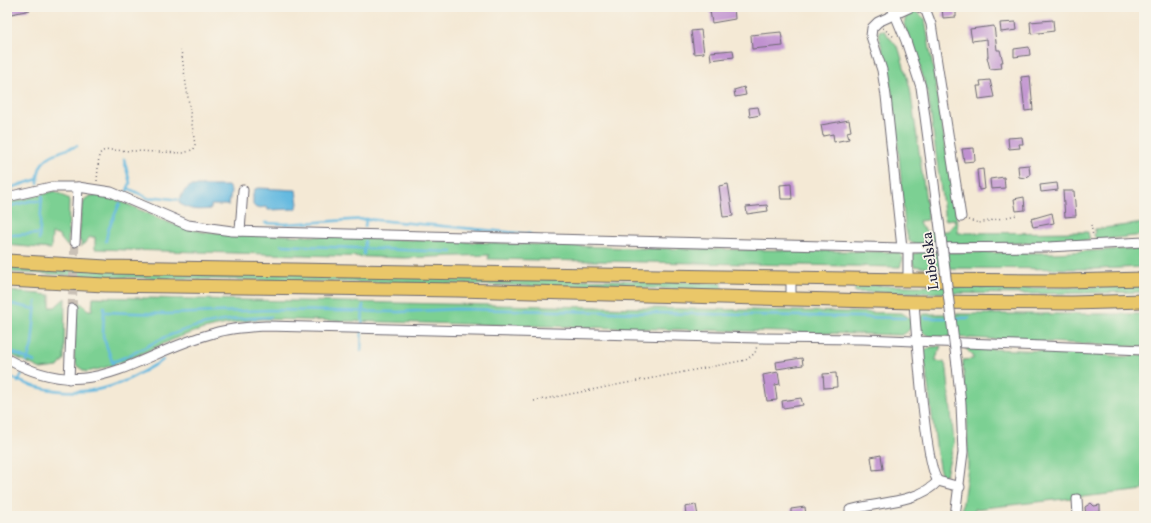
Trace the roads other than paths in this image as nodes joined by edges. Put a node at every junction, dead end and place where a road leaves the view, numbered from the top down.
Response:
1 (911, 7) edge
2 (920, 7) edge
3 (893, 10) edge
4 (78, 187) junction
5 (243, 190) dead end
6 (7, 197) edge
7 (961, 217) road end
8 (240, 231) junction
9 (75, 242) tunnel mouth
10 (1144, 242) edge
11 (905, 248) junction
12 (7, 262) edge
13 (791, 277) junction
14 (1144, 279) edge
15 (7, 280) edge
16 (908, 280) junction
17 (791, 299) junction
18 (914, 302) junction
19 (1144, 302) edge
20 (72, 309) tunnel mouth
21 (917, 341) junction
22 (1144, 350) edge
23 (7, 360) edge
24 (69, 379) junction
25 (938, 481) junction
26 (960, 487) junction
27 (1077, 499) dead end
28 (850, 516) edge
29 (955, 516) edge
30 (1078, 516) edge

1 - 3 street
2 - 7 street
3 - 11 street
3 - 26 street, Lubelska, bridge
4 - 6 street
4 - 8 street
4 - 9 street
5 - 8 street
8 - 11 street
10 - 11 street
11 - 16 street
12 - 13 highway
13 - 16 highway
13 - 17 street
14 - 16 highway
15 - 17 highway
17 - 18 highway
18 - 19 highway
18 - 21 street
20 - 24 street
21 - 22 street
21 - 24 street
21 - 25 street
23 - 24 street
25 - 26 street
25 - 28 street
26 - 29 street, Lubelska
27 - 30 street

